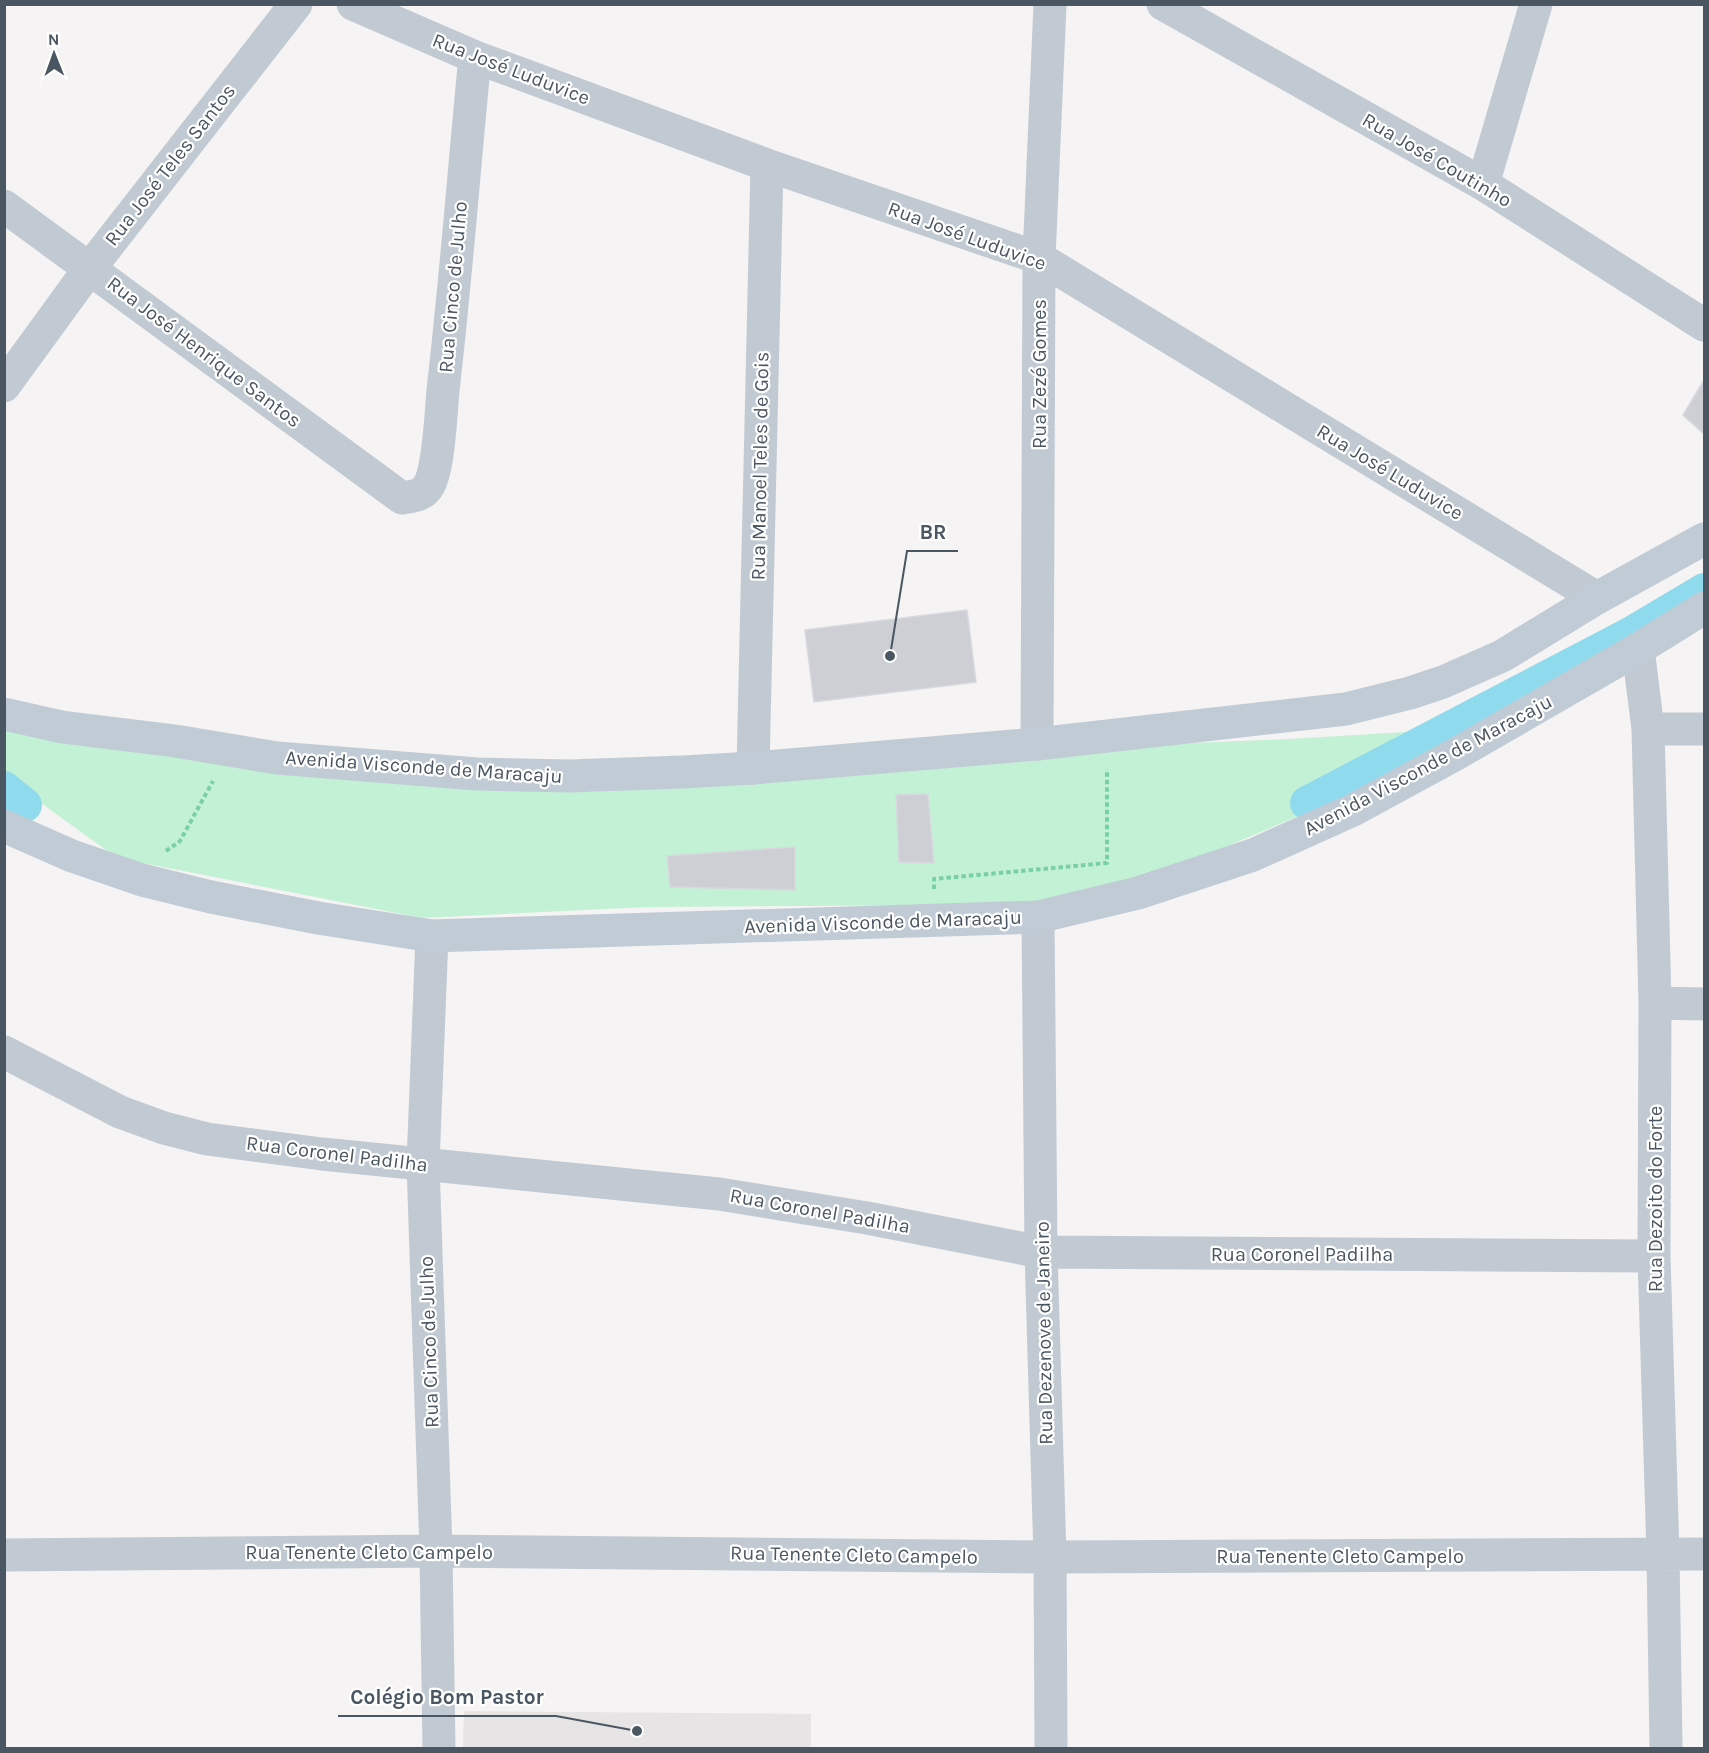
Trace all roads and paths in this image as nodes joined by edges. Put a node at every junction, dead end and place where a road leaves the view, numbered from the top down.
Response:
1 (296, 4) edge
2 (353, 4) edge
3 (1050, 4) edge
4 (1163, 4) edge
5 (1536, 4) edge
6 (475, 57) junction
7 (767, 165) junction
8 (1483, 184) junction
9 (4, 206) edge
10 (1039, 258) junction
11 (90, 268) junction
12 (1704, 325) edge
13 (4, 386) edge
14 (402, 498) joint
15 (1704, 539) edge
16 (1597, 598) junction
17 (1704, 608) edge
18 (1638, 649) junction
19 (4, 714) edge
20 (1648, 729) junction
21 (1704, 729) edge
22 (1107, 735) junction
23 (1037, 744) junction
24 (206, 746) junction
25 (753, 768) junction
26 (4, 826) edge
27 (133, 877) junction
28 (1038, 917) junction
29 (934, 920) junction
30 (432, 936) junction
31 (1655, 1003) junction
32 (1704, 1004) edge
33 (4, 1052) edge
34 (423, 1164) junction
35 (1041, 1252) junction
36 (1654, 1256) junction
37 (436, 1551) junction
38 (1663, 1554) junction
39 (1704, 1554) edge
40 (4, 1555) edge
41 (1050, 1557) junction
42 (439, 1749) edge
43 (1051, 1749) edge
44 (1666, 1749) edge

1 - 11 street, Rua José Teles Santos
2 - 6 street, Rua José Luduvice
3 - 10 street, Rua Zezé Gomes
4 - 8 street, Rua José Coutinho
5 - 8 street
6 - 7 street, Rua José Luduvice
6 - 14 street, Rua Cinco de Julho
7 - 10 street, Rua José Luduvice
7 - 25 street, Rua Manoel Teles de Gois
8 - 12 street, Rua José Coutinho
9 - 11 street, Rua José Henrique Santos
10 - 16 street, Rua José Luduvice
10 - 23 street, Rua Zezé Gomes
11 - 13 street, Rua José Teles Santos
11 - 14 street, Rua José Henrique Santos
15 - 16 main road, Avenida Visconde de Maracaju
16 - 22 main road, Avenida Visconde de Maracaju
17 - 18 main road, Avenida Visconde de Maracaju
18 - 20 street, Rua Dezoito do Forte
18 - 28 main road, Avenida Visconde de Maracaju
19 - 24 main road, Avenida Visconde de Maracaju
20 - 21 street
20 - 31 street, Rua Dezoito do Forte
22 - 23 main road, Avenida Visconde de Maracaju
22 - 29 path
23 - 25 main road, Avenida Visconde de Maracaju
24 - 25 main road, Avenida Visconde de Maracaju
24 - 27 path
26 - 27 main road, Avenida Visconde de Maracaju
27 - 30 main road, Avenida Visconde de Maracaju
28 - 29 main road, Avenida Visconde de Maracaju
28 - 35 street, Rua Dezenove de Janeiro
29 - 30 main road, Avenida Visconde de Maracaju
30 - 34 street, Rua Cinco de Julho
31 - 32 street
31 - 36 street, Rua Dezoito do Forte
33 - 34 street, Rua Coronel Padilha
34 - 35 street, Rua Coronel Padilha
34 - 37 street, Rua Cinco de Julho
35 - 36 street, Rua Coronel Padilha
35 - 41 street, Rua Dezenove de Janeiro
36 - 38 street, Rua Dezoito do Forte
37 - 40 street, Rua Tenente Cleto Campelo
37 - 41 street, Rua Tenente Cleto Campelo
37 - 42 street, Rua Cinco de Julho
38 - 39 street, Rua Tenente Cleto Campelo
38 - 41 street, Rua Tenente Cleto Campelo
38 - 44 street, Rua Dezoito do Forte
41 - 43 street, Rua Dezenove de Janeiro

